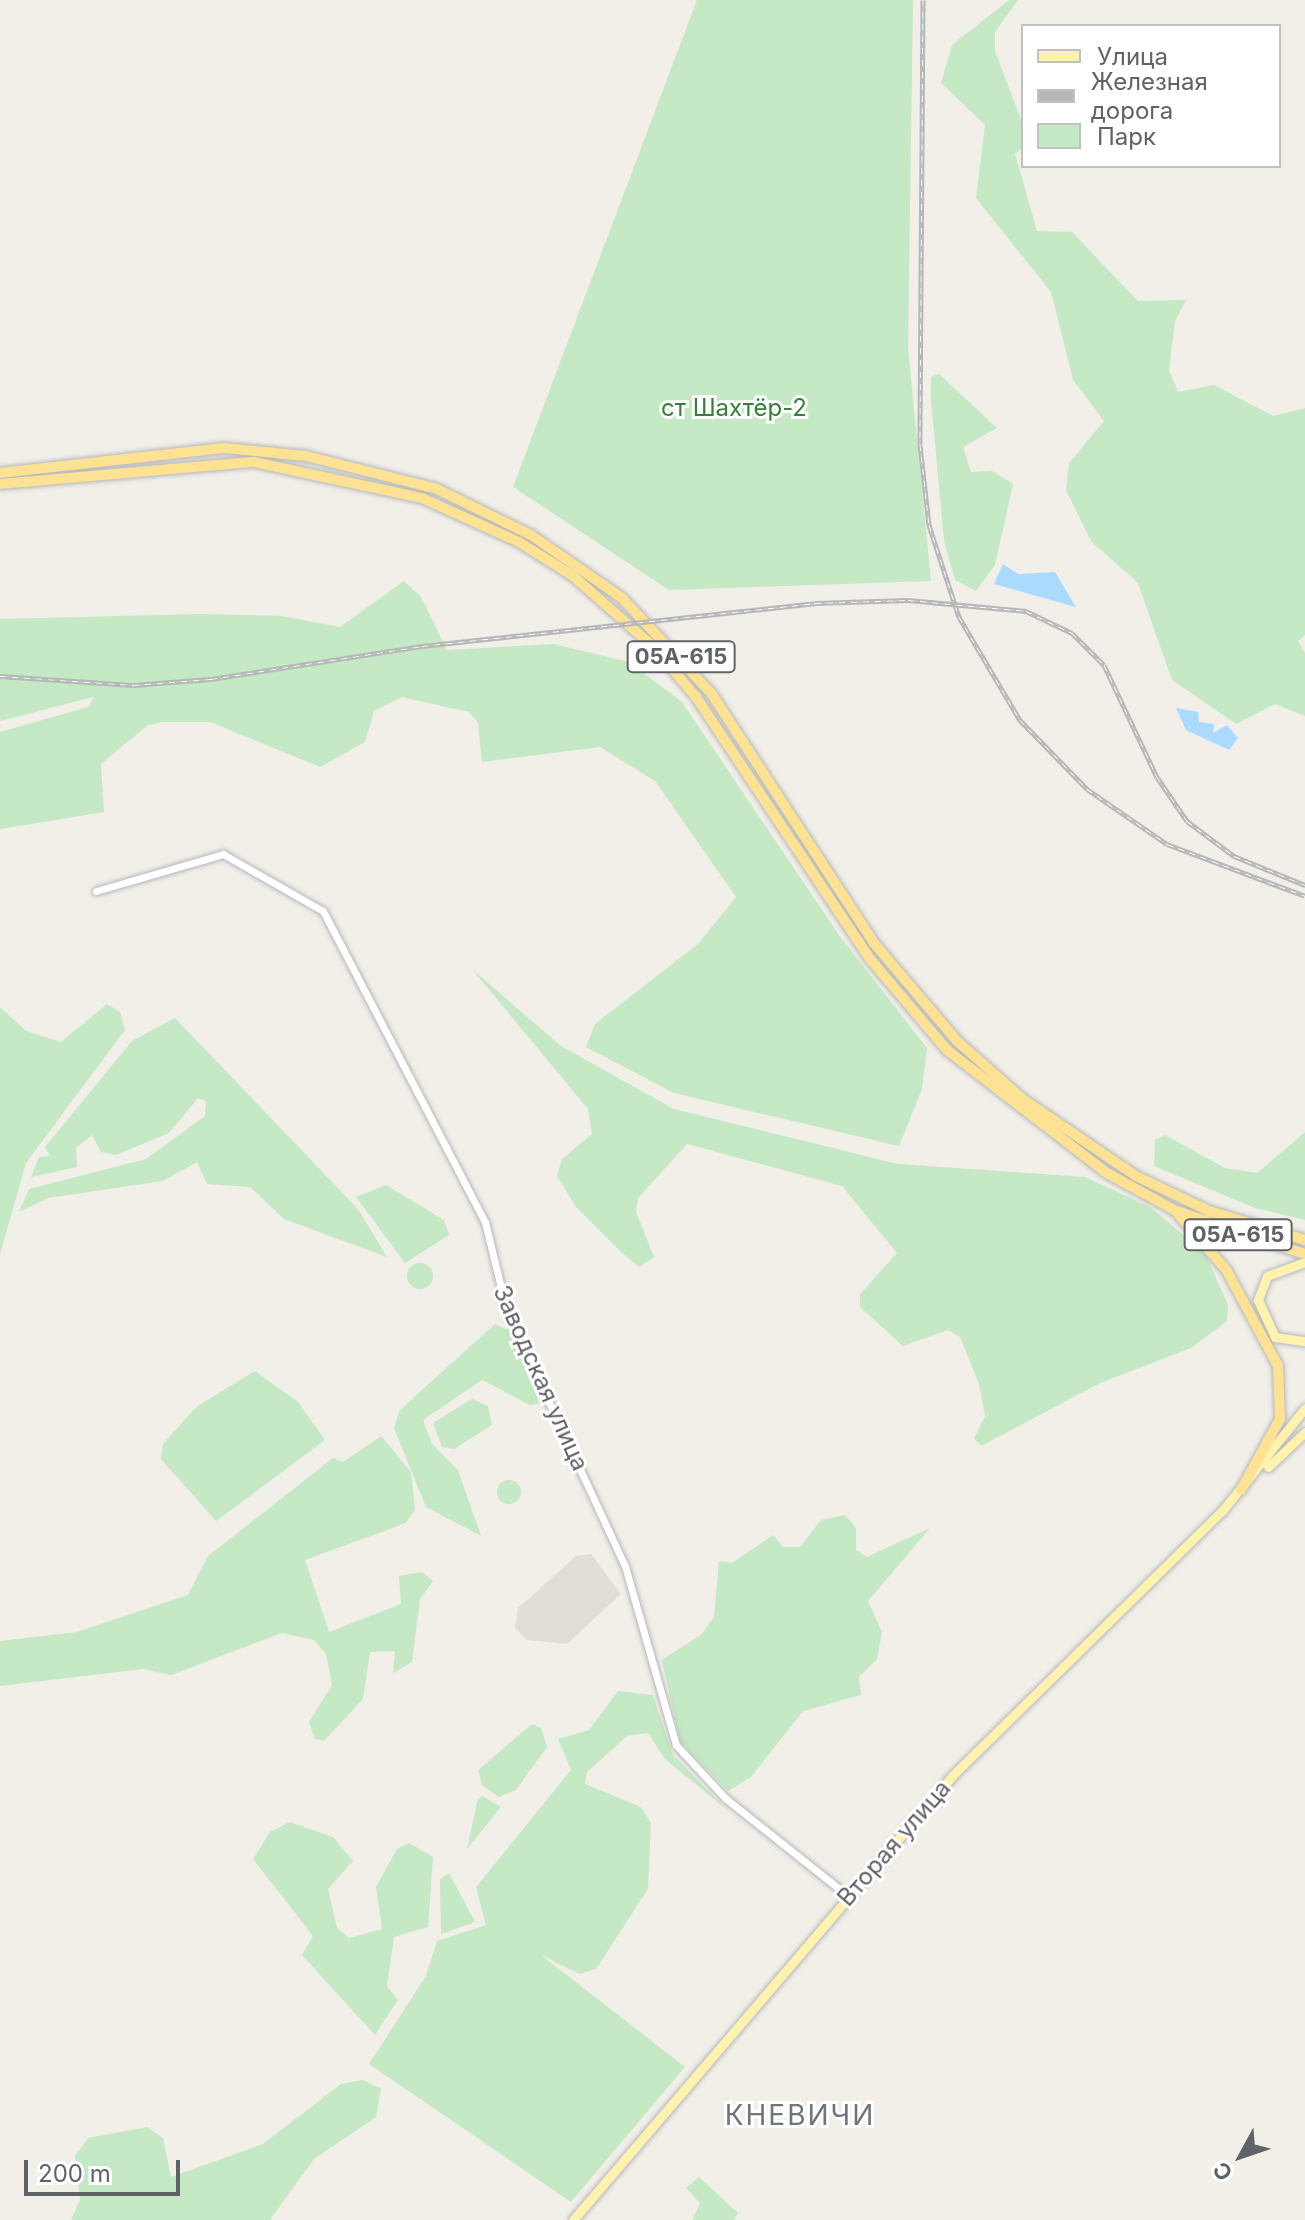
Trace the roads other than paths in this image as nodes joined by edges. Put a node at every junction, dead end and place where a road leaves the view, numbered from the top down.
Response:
1 (0, 473) edge
2 (0, 484) edge
3 (96, 891) dead end
4 (1174, 1210) junction
5 (1305, 1240) edge
6 (1305, 1254) edge
7 (1305, 1262) edge
8 (1305, 1341) edge
9 (1305, 1408) edge
10 (1305, 1432) edge
11 (1241, 1490) junction
12 (848, 1896) junction
13 (573, 2220) edge

1 - 5 highway, 05А-615
2 - 4 highway, 05А-615
3 - 12 street, Заводская улица
4 - 6 highway, 05А-615
4 - 11 highway
7 - 8 main road
9 - 11 main road
10 - 11 main road
11 - 12 main road, Вторая улица
12 - 13 main road, Вторая улица

